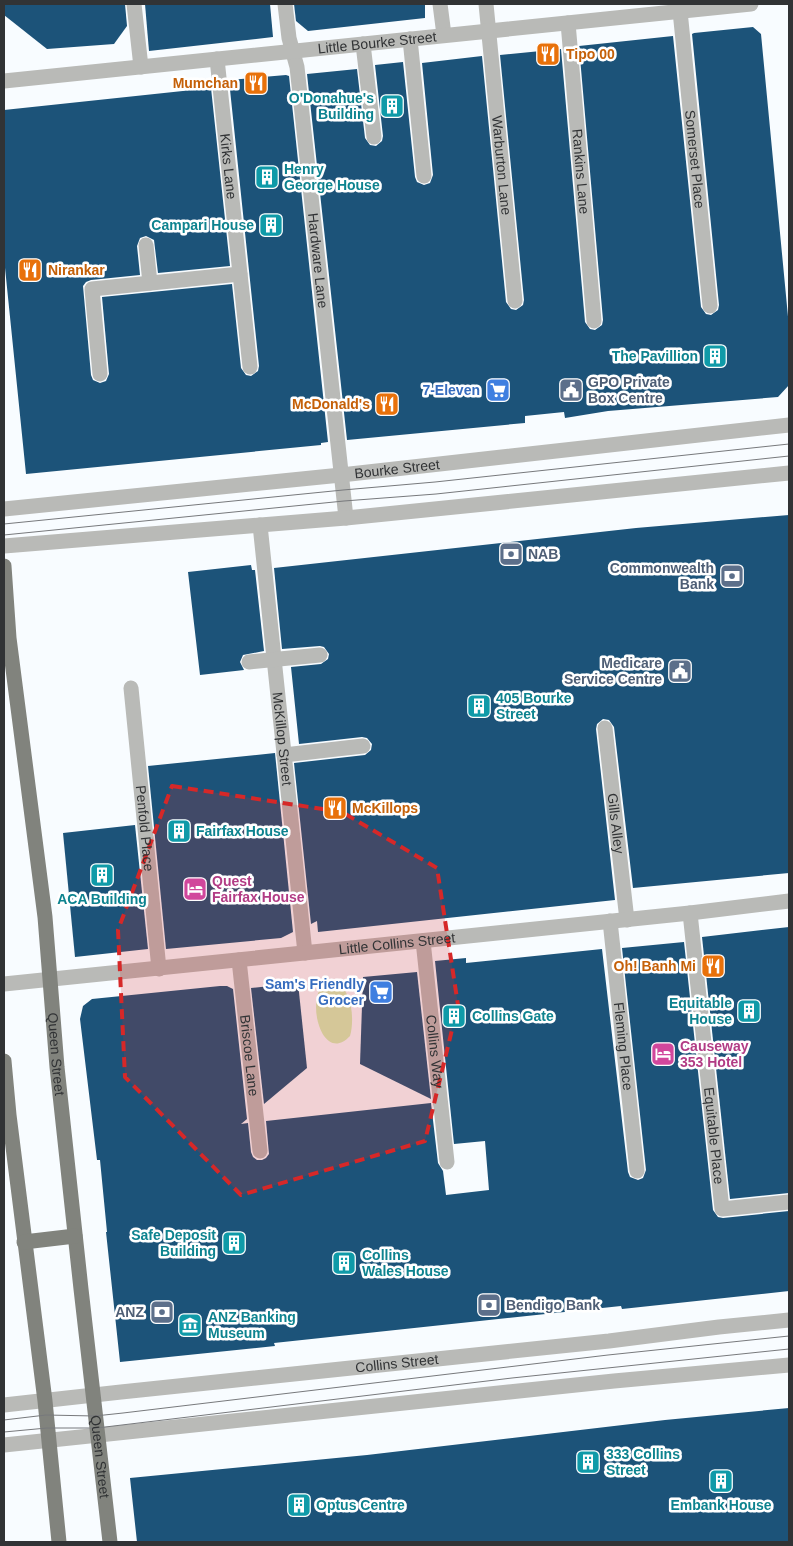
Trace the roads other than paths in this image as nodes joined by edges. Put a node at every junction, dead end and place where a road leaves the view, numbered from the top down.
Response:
1 (134, 4) edge
2 (285, 4) edge
3 (440, 4) edge
4 (486, 4) edge
5 (751, 4) edge
6 (610, 11) edge
7 (680, 11) junction
8 (568, 23) junction
9 (489, 31) junction
10 (444, 35) junction
11 (410, 39) junction
12 (364, 44) junction
13 (292, 52) junction
14 (217, 59) junction
15 (141, 67) junction
16 (4, 81) edge
17 (374, 137) dead end
18 (424, 176) dead end
19 (146, 245) dead end
20 (240, 274) junction
21 (150, 283) junction
22 (515, 301) dead end
23 (710, 306) dead end
24 (594, 320) dead end
25 (250, 367) dead end
26 (100, 374) dead end
27 (789, 425) edge
28 (789, 473) edge
29 (341, 475) junction
30 (4, 509) edge
31 (346, 518) junction
32 (260, 525) junction
33 (4, 546) edge
34 (4, 566) edge
35 (320, 655) dead end
36 (274, 660) junction
37 (248, 662) dead end
38 (131, 688) dead end
39 (605, 728) dead end
40 (363, 746) dead end
41 (284, 755) junction
42 (789, 901) edge
43 (690, 913) junction
44 (627, 920) junction
45 (610, 921) junction
46 (423, 941) junction
47 (305, 953) junction
48 (239, 960) junction
49 (159, 969) junction
50 (50, 980) junction
51 (4, 984) edge
52 (4, 1061) edge
53 (260, 1151) dead end
54 (447, 1162) dead end
55 (637, 1171) dead end
56 (789, 1202) edge
57 (75, 1236) junction
58 (24, 1242) junction
59 (789, 1320) edge
60 (789, 1364) edge
61 (93, 1395) junction
62 (45, 1401) junction
63 (4, 1405) edge
64 (98, 1436) junction
65 (48, 1440) junction
66 (4, 1445) edge
67 (59, 1542) edge
68 (110, 1542) edge

1 - 15 street
2 - 13 street, Hardware Lane
3 - 10 street
4 - 9 street, Warburton Lane
5 - 7 street, Little Bourke Street
6 - 7 street, Little Bourke Street
6 - 8 street, Little Bourke Street
7 - 23 street, Somerset Place
8 - 9 street, Little Bourke Street
8 - 24 street, Rankins Lane
9 - 10 street, Little Bourke Street
9 - 22 street, Warburton Lane
10 - 11 street, Little Bourke Street
11 - 12 street, Little Bourke Street
11 - 18 street
12 - 13 street, Little Bourke Street
12 - 17 street
13 - 14 street, Little Bourke Street
13 - 29 street, Hardware Lane
14 - 15 street, Little Bourke Street
14 - 20 street, Kirks Lane
15 - 16 street, Little Bourke Street
19 - 21 street
20 - 21 street
20 - 25 street, Kirks Lane
21 - 26 street
27 - 29 street, Bourke Street
28 - 31 street
29 - 30 street, Bourke Street
29 - 31 street, Hardware Lane
31 - 32 street
32 - 33 street
32 - 36 street, McKillop Street
34 - 50 main road, Queen Street
35 - 36 street
36 - 37 street
36 - 41 street, McKillop Street
38 - 49 street, Penfold Place
39 - 44 street, Gills Alley
40 - 41 street
41 - 47 street, McKillop Street
42 - 43 street, Little Collins Street
43 - 44 street, Little Collins Street
43 - 56 street, Equitable Place
44 - 45 street, Little Collins Street
45 - 46 street, Little Collins Street
45 - 55 street, Fleming Place
46 - 47 street, Little Collins Street
46 - 54 street, Collins Way
47 - 48 street, Little Collins Street
48 - 49 street, Little Collins Street
48 - 53 street, Briscoe Lane
49 - 50 street, Little Collins Street
50 - 51 street, Little Collins Street
50 - 57 main road, Queen Street
52 - 58 main road
57 - 58 main road
57 - 61 main road, Queen Street
58 - 62 main road
59 - 61 street, Collins Street
60 - 64 street
61 - 62 street, Collins Street
61 - 64 main road, Queen Street
62 - 63 street, Collins Street
62 - 65 main road
64 - 65 street
64 - 68 main road, Queen Street
65 - 66 street
65 - 67 main road

